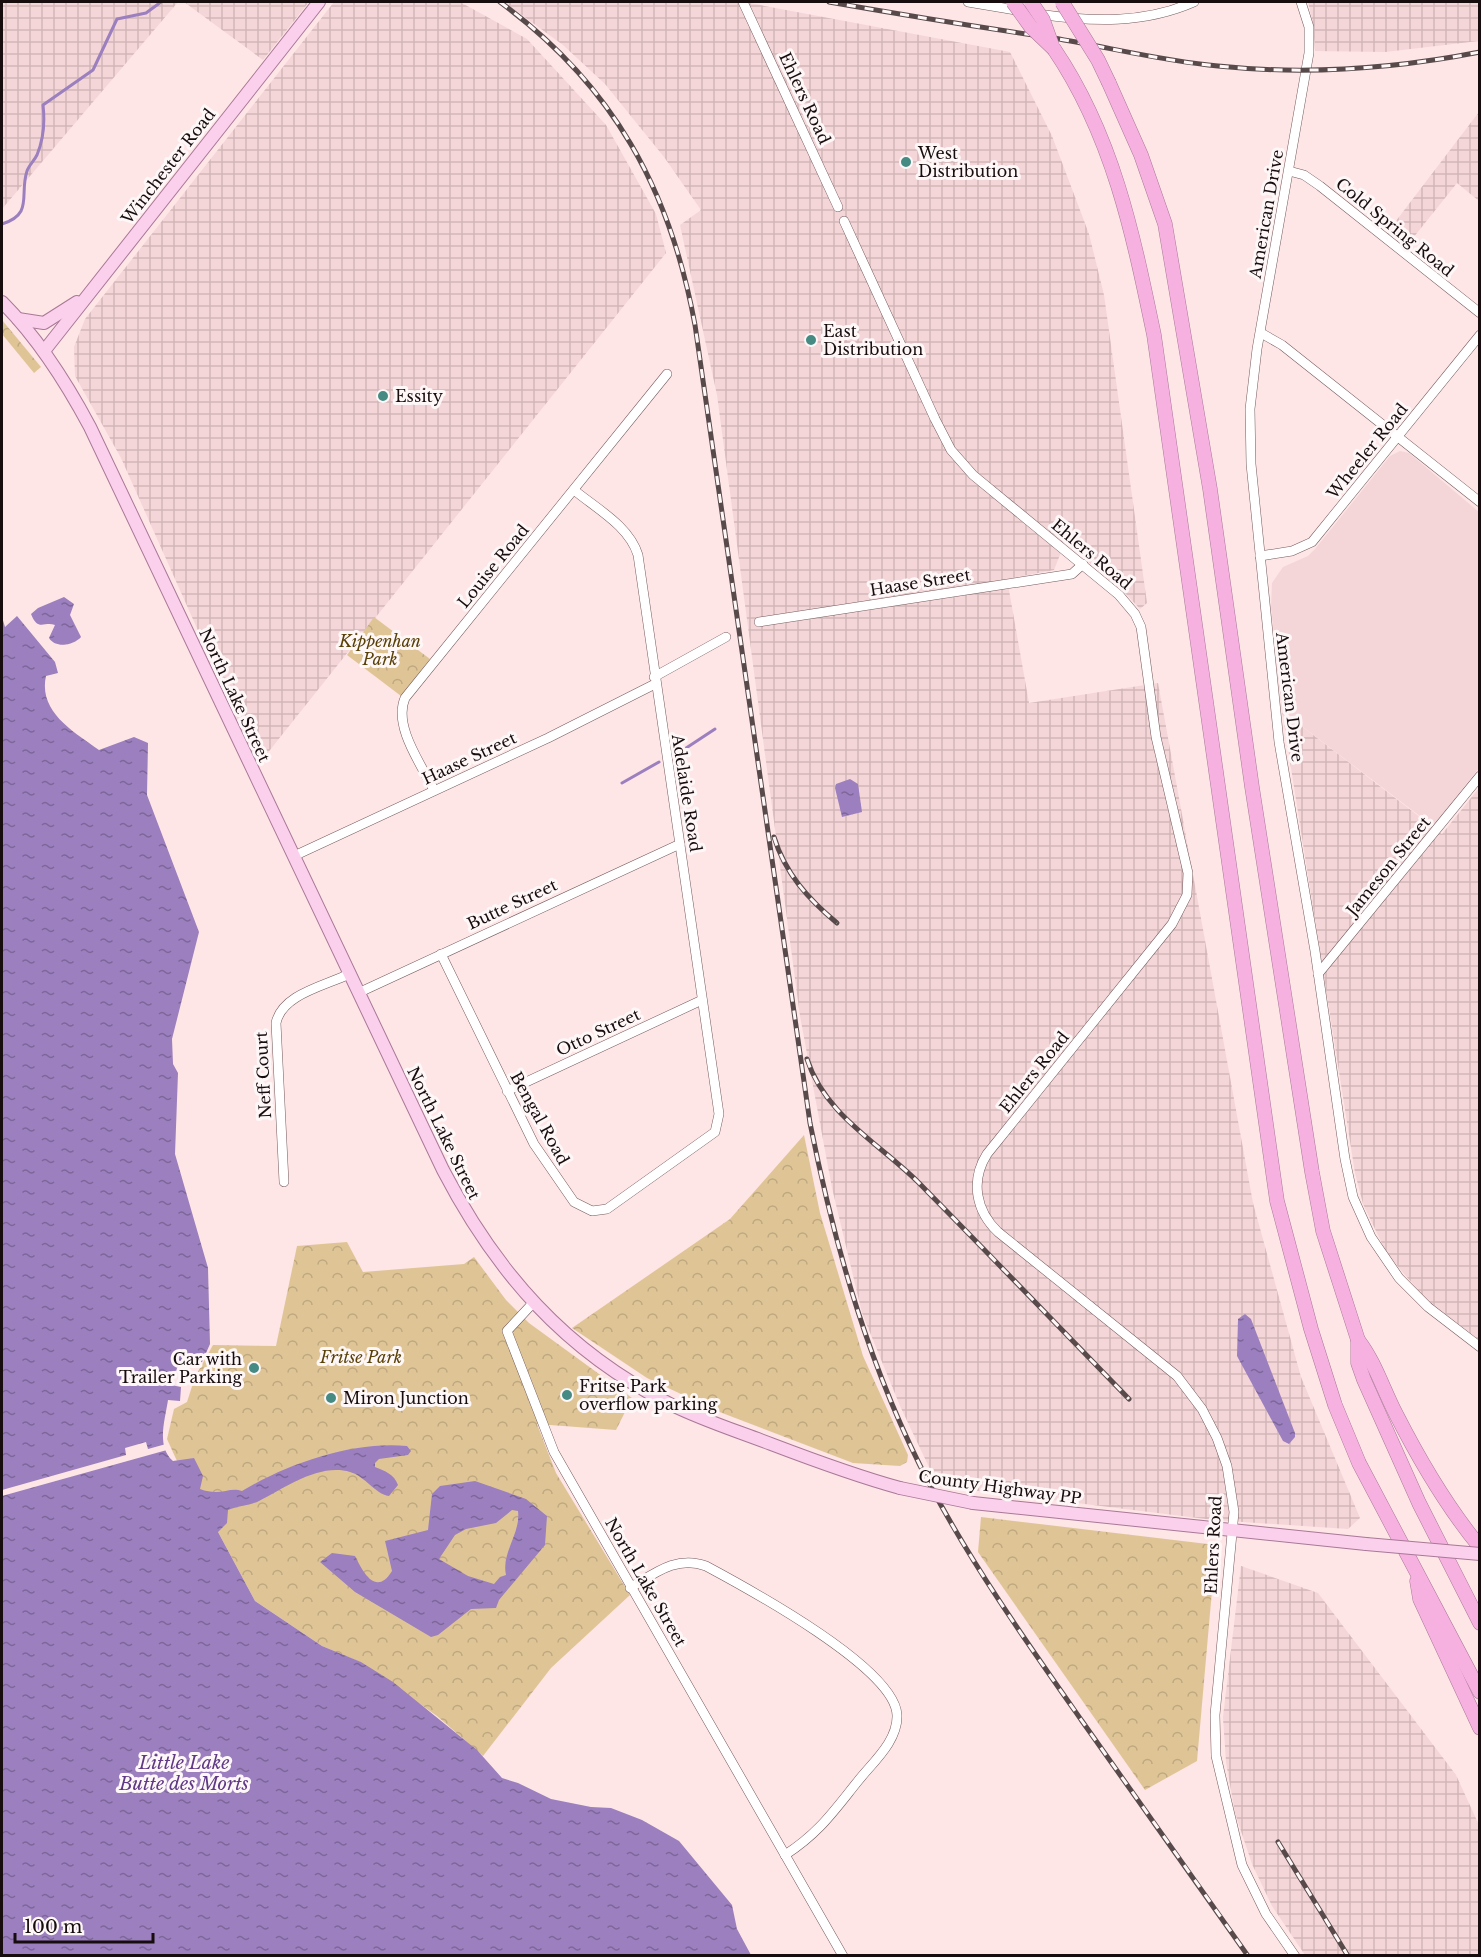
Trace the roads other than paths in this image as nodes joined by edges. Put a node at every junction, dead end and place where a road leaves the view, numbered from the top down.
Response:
1 (319, 2) edge
2 (743, 2) edge
3 (968, 2) edge
4 (1013, 2) edge
5 (1031, 2) edge
6 (1062, 2) edge
7 (1194, 2) edge
8 (1301, 2) edge
9 (1054, 49) junction
10 (1289, 171) junction
11 (838, 207) dead end
12 (844, 221) dead end
13 (88, 295) junction
14 (2, 302) edge
15 (1479, 313) edge
16 (18, 319) junction
17 (1261, 333) junction
18 (1479, 335) edge
19 (44, 351) junction
20 (667, 374) dead end
21 (1398, 436) junction
22 (574, 490) junction
23 (1479, 502) edge
24 (1260, 556) junction
25 (1083, 564) junction
26 (759, 622) dead end
27 (726, 637) dead end
28 (654, 681) junction
29 (1479, 776) edge
30 (434, 790) junction
31 (680, 844) junction
32 (294, 856) junction
33 (441, 954) junction
34 (349, 974) junction
35 (1318, 974) junction
36 (358, 993) junction
37 (702, 1000) junction
38 (507, 1091) junction
39 (717, 1127) joint
40 (284, 1182) dead end
41 (533, 1303) junction
42 (1358, 1340) junction
43 (1479, 1347) edge
44 (1232, 1531) junction
45 (1479, 1547) edge
46 (1479, 1554) edge
47 (1415, 1568) junction
48 (630, 1588) junction
49 (1479, 1623) edge
50 (1479, 1692) edge
51 (1479, 1728) edge
52 (785, 1855) junction
53 (843, 1956) edge
54 (1295, 1956) edge

1 - 13 main road, Winchester Road
2 - 11 street, Ehlers Road
3 - 7 street
4 - 9 highway, bridge
5 - 9 highway, bridge
6 - 42 highway, bridge
8 - 10 street, American Drive
9 - 47 highway
10 - 15 street, Cold Spring Road
10 - 17 street, American Drive
12 - 25 street, Ehlers Road
13 - 16 main road
13 - 19 main road, Winchester Road
14 - 16 main road, North Lake Street
16 - 19 main road, North Lake Street
17 - 21 street
17 - 24 street, American Drive
18 - 21 street, Wheeler Road
19 - 32 main road, North Lake Street
20 - 22 street, Louise Road
21 - 23 street
21 - 24 street, Wheeler Road
22 - 28 street, Adelaide Road
22 - 30 street, Louise Road
24 - 35 street, American Drive
25 - 26 street, Haase Street
25 - 44 street, Ehlers Road
27 - 28 street, Haase Street
28 - 30 street, Haase Street
28 - 31 street, Adelaide Road
29 - 35 street, Jameson Street
30 - 32 street, Haase Street
31 - 33 street, Butte Street
31 - 37 street, Adelaide Road
32 - 34 main road, North Lake Street
33 - 36 street, Butte Street
33 - 38 street, Bengal Road
34 - 36 main road, North Lake Street
34 - 40 street, Neff Court
35 - 43 street, American Drive
36 - 41 main road, North Lake Street
37 - 38 street, Otto Street
37 - 39 street, Adelaide Road
38 - 39 street, Bengal Road
41 - 44 main road, County Highway PP, bridge
41 - 48 street, North Lake Street
42 - 45 highway
42 - 49 highway
44 - 46 main road, County Highway PP, bridge
44 - 54 street, Ehlers Road
47 - 50 highway
47 - 51 highway
48 - 52 street, North Lake Street
48 - 52 street
52 - 53 street, North Lake Street

